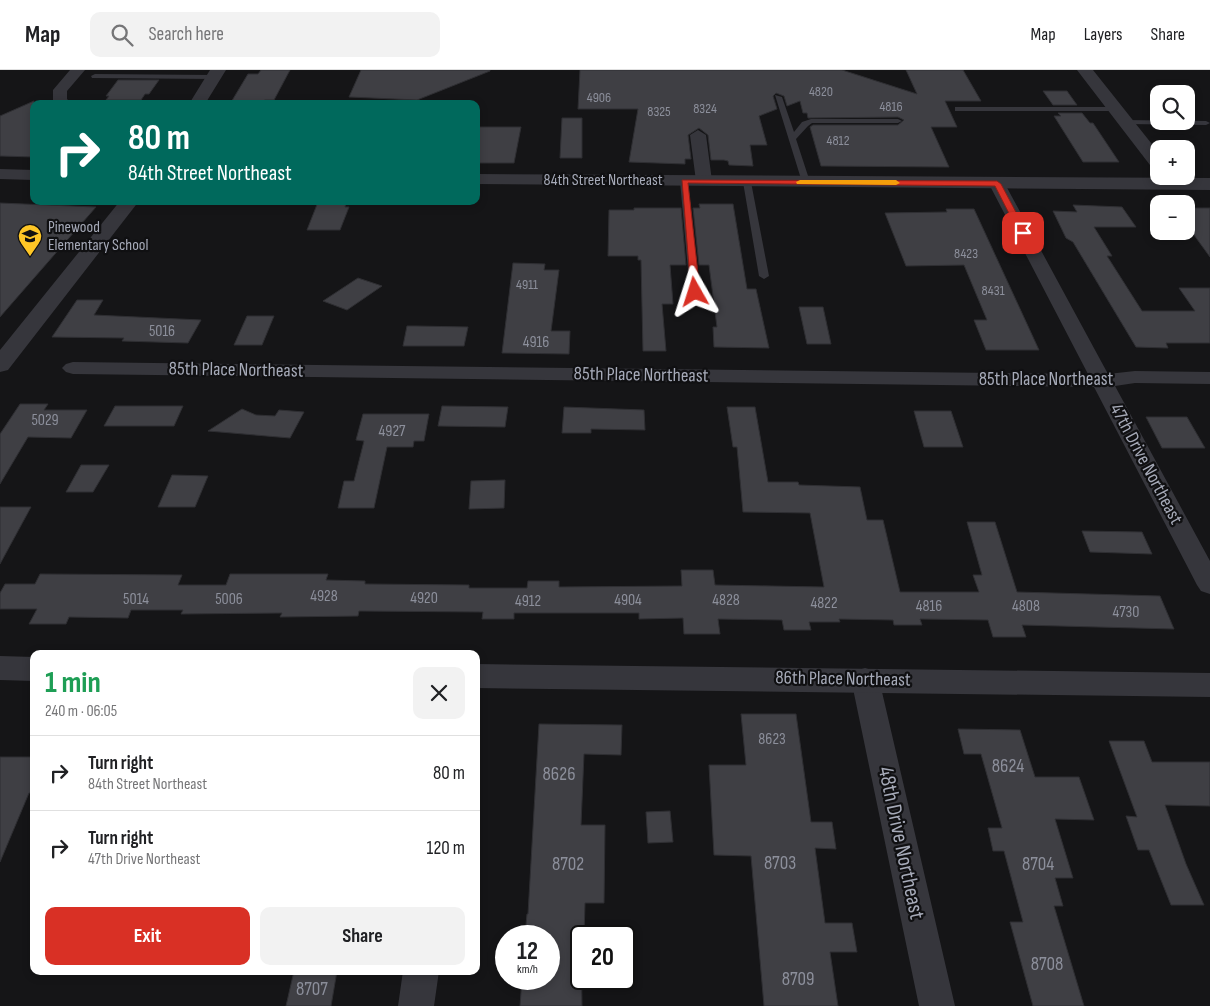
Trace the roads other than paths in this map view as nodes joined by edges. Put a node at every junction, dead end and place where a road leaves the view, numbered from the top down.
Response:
1 (78, 70) edge
2 (1085, 70) edge
3 (216, 74) edge
4 (95, 76) dead end
5 (778, 97) dead end
6 (59, 100) edge
7 (199, 100) edge
8 (958, 109) dead end
9 (1116, 109) junction
10 (898, 121) dead end
11 (1126, 122) junction
12 (1206, 123) dead end
13 (698, 135) dead end
14 (792, 139) junction
15 (1150, 153) edge
16 (0, 174) edge
17 (30, 175) edge
18 (480, 179) edge
19 (1150, 180) edge
20 (684, 181) junction
21 (704, 181) junction
22 (748, 182) junction
23 (806, 182) junction
24 (1195, 183) edge
25 (997, 184) junction
26 (1210, 184) edge
27 (127, 205) edge
28 (764, 276) dead end
29 (695, 292) dead end
30 (0, 365) edge
31 (73, 368) dead end
32 (1210, 378) edge
33 (1102, 381) junction
34 (1210, 585) edge
35 (0, 668) edge
36 (30, 669) edge
37 (480, 676) edge
38 (864, 679) junction
39 (1210, 685) edge
40 (420, 975) edge
41 (416, 1006) edge
42 (936, 1006) edge

1 - 6 street
2 - 9 street
3 - 4 lane
3 - 7 street
5 - 14 lane
8 - 9 lane
9 - 11 street
10 - 14 lane
11 - 12 lane
11 - 15 street
13 - 21 street
14 - 23 lane
16 - 17 street
18 - 20 street, 84th Street Northeast
19 - 25 street, 84th Street Northeast
20 - 21 street, 84th Street Northeast
20 - 29 lane
21 - 22 street, 84th Street Northeast
22 - 23 street, 84th Street Northeast
22 - 28 lane
23 - 25 street, 84th Street Northeast
24 - 26 street, 84th Street Northeast
25 - 33 street, 47th Drive Northeast
27 - 30 street
31 - 33 street, 85th Place Northeast
32 - 33 street, 85th Place Northeast
33 - 34 street, 47th Drive Northeast
35 - 36 street
37 - 38 street, 86th Place Northeast
38 - 39 street, 86th Place Northeast
38 - 42 street, 48th Drive Northeast
40 - 41 street

